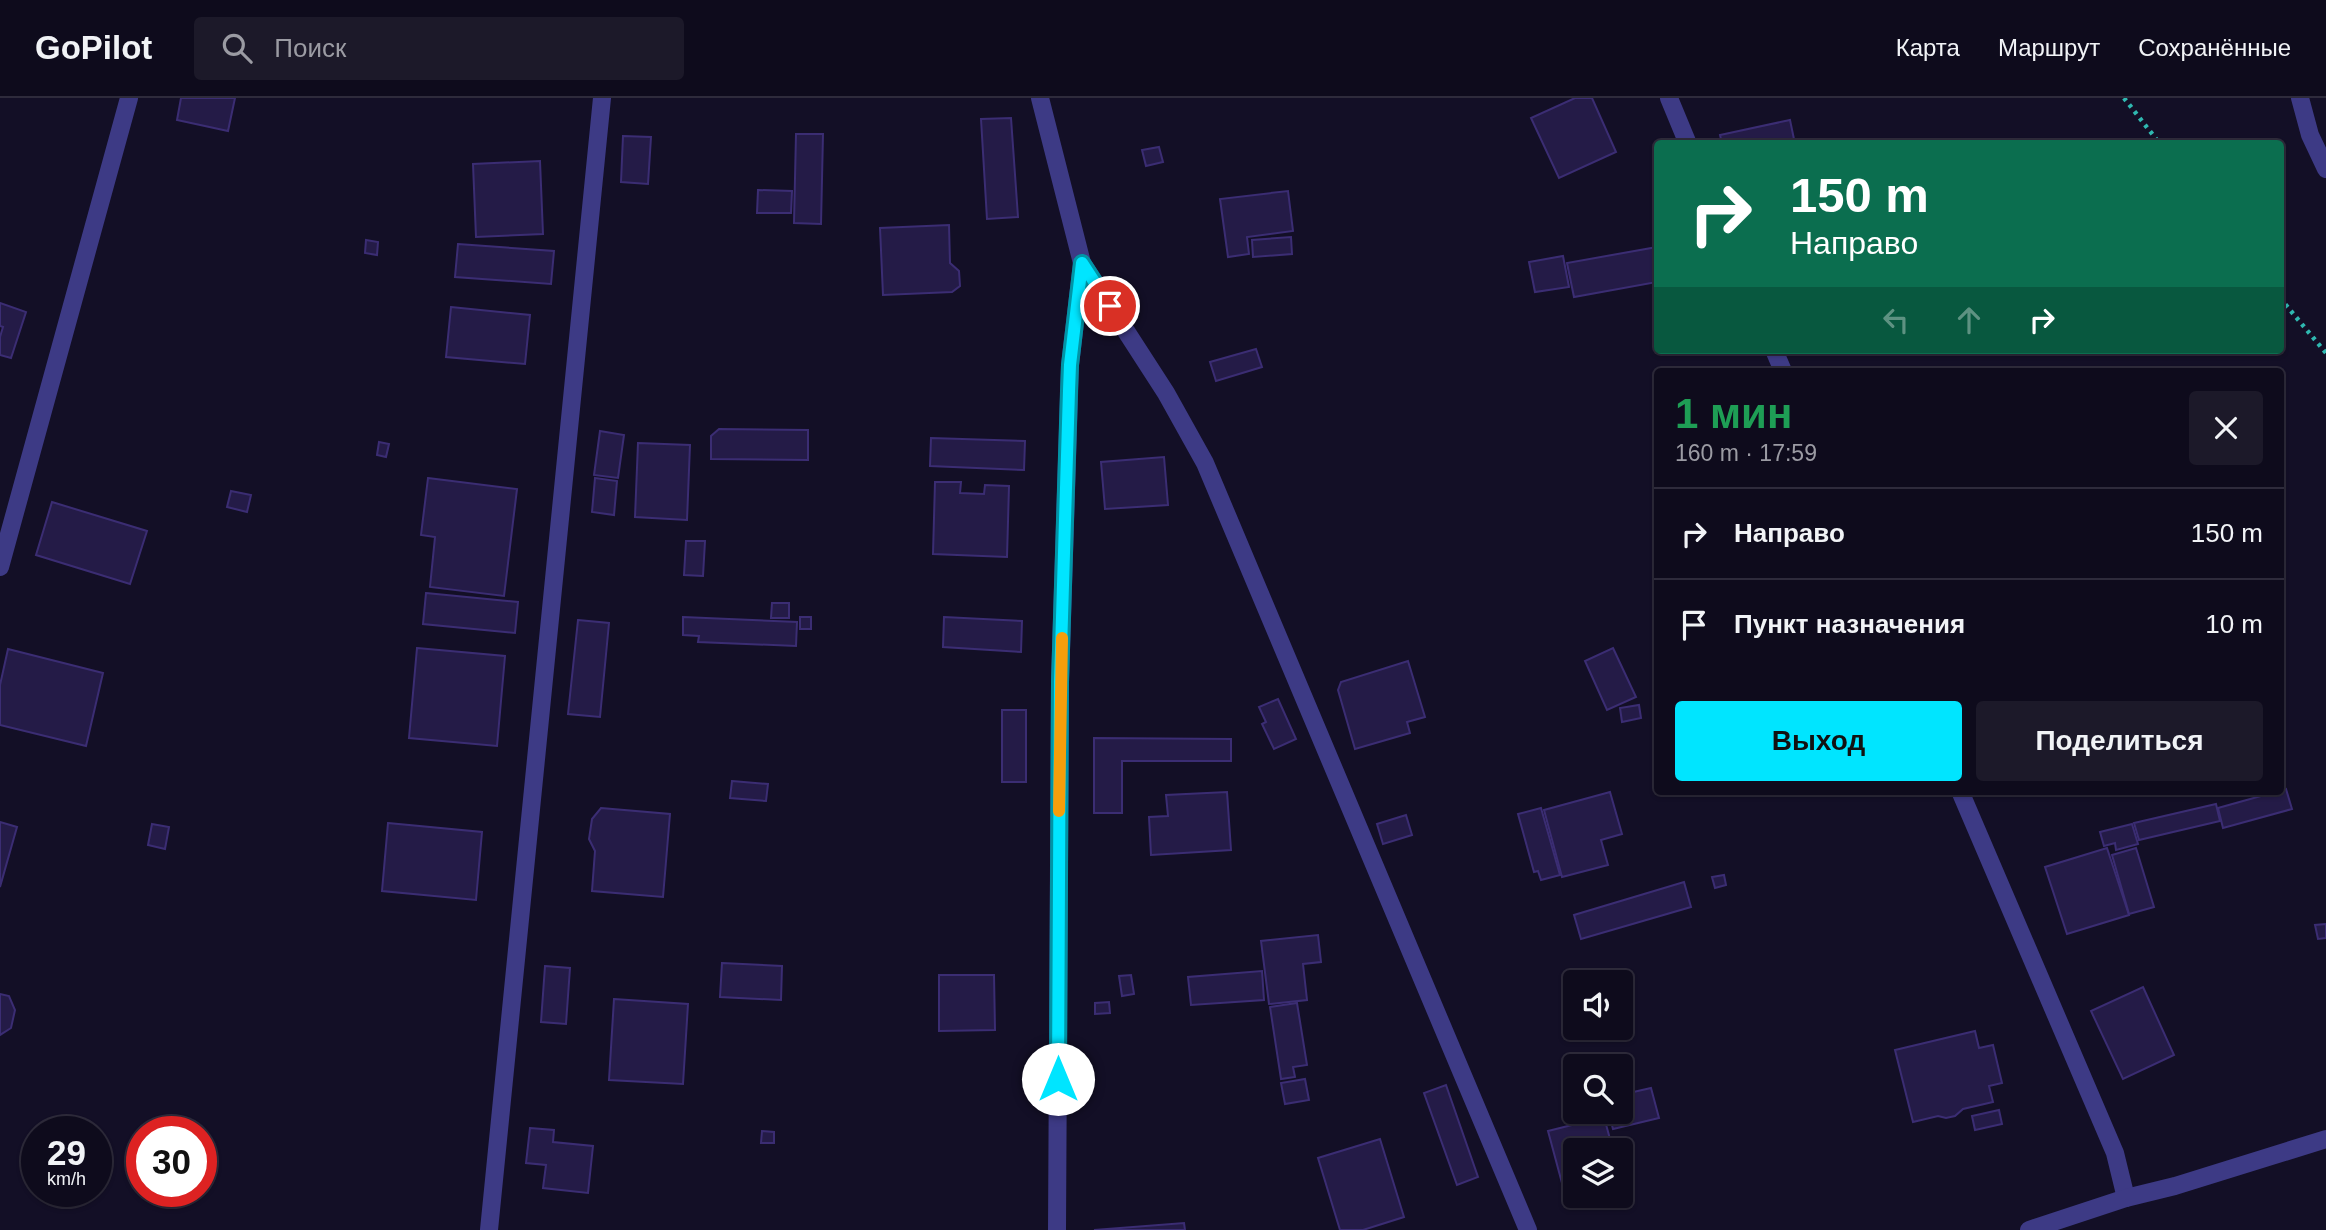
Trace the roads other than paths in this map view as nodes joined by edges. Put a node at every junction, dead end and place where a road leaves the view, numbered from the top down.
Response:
1 (129, 98) edge
2 (602, 98) edge
3 (1040, 98) edge
4 (1670, 98) edge
5 (2300, 98) edge
6 (1686, 140) edge
7 (2326, 169) edge
8 (1082, 263) junction
9 (0, 566) edge
10 (1961, 795) edge
11 (2326, 1139) edge
12 (2126, 1198) junction
13 (489, 1230) edge
14 (1057, 1230) edge
15 (1528, 1230) edge
16 (2029, 1230) edge

1 - 9 street
2 - 13 street
3 - 8 street
4 - 6 street
5 - 7 street
8 - 14 street
8 - 15 street
10 - 12 street
11 - 12 street
12 - 16 street

